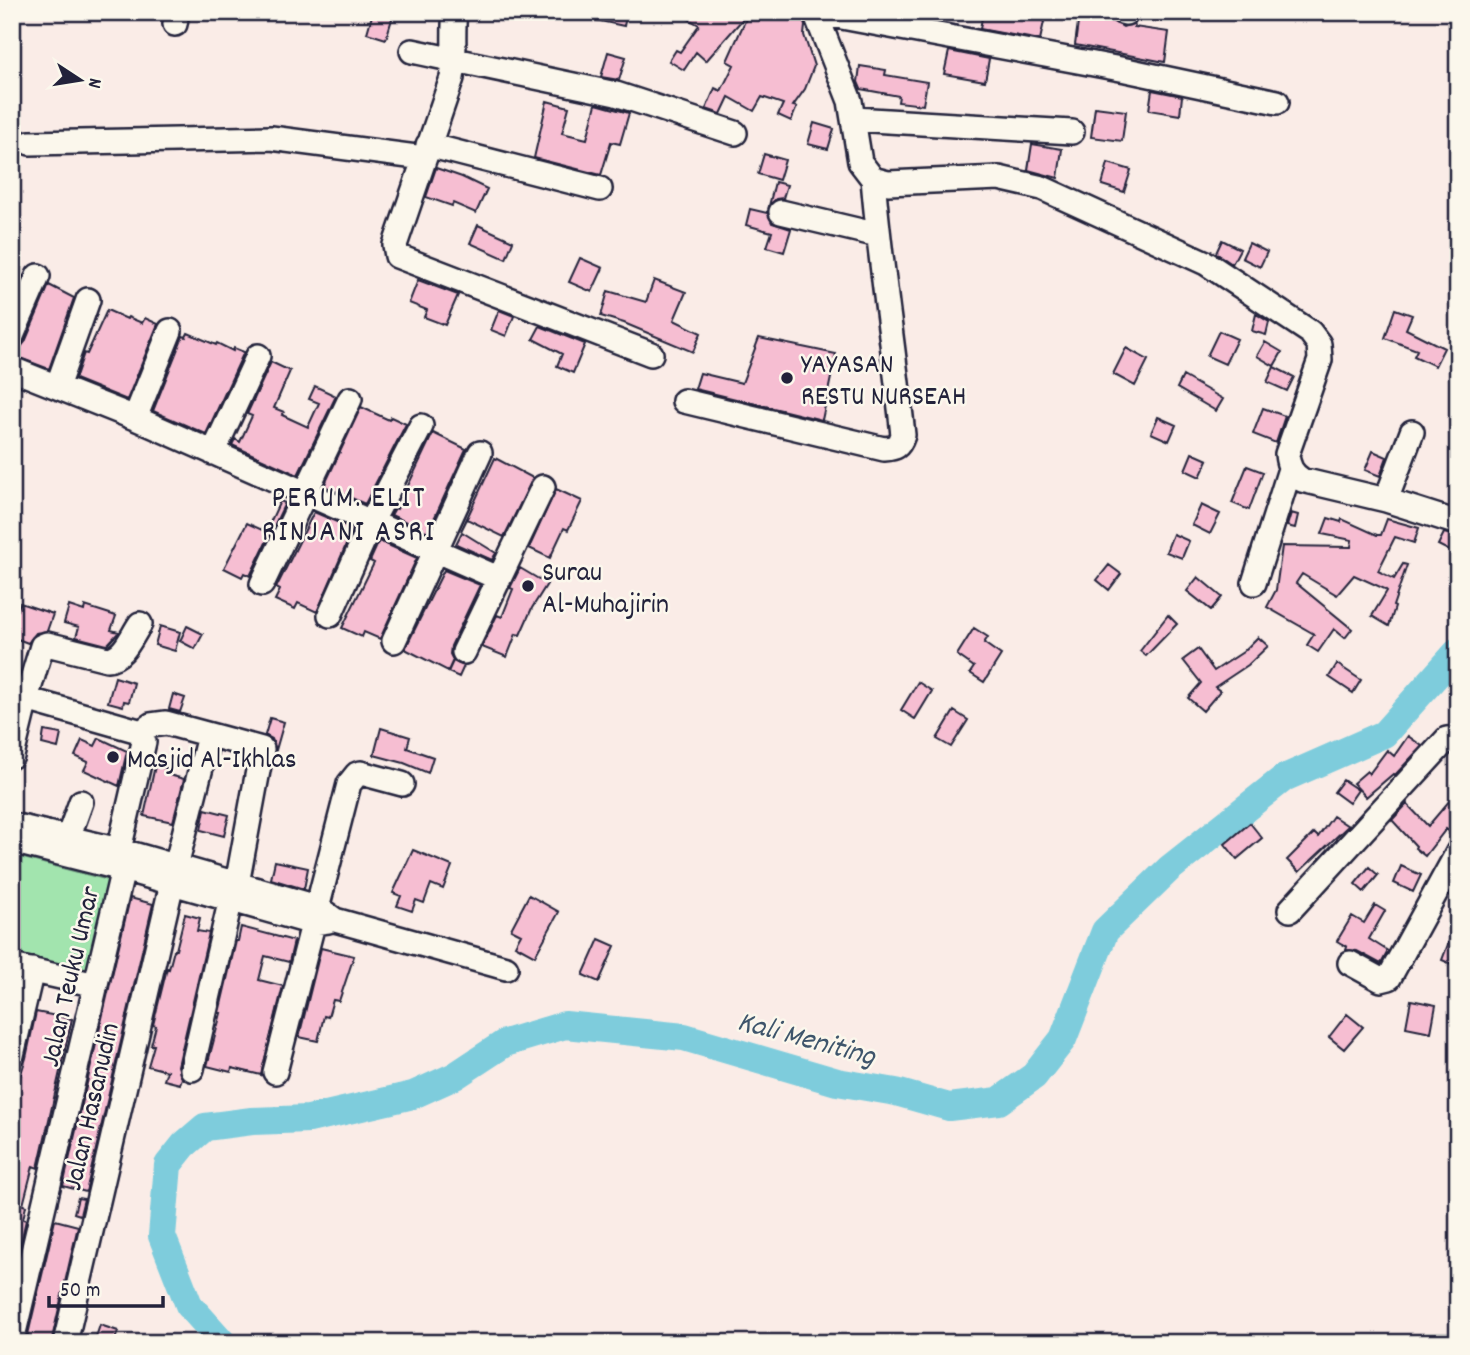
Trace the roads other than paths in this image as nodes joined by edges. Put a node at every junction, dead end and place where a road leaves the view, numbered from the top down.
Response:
1 (455, 12) edge
2 (815, 12) edge
3 (412, 51) dead end
4 (454, 59) junction
5 (1277, 102) dead end
6 (854, 119) junction
7 (1072, 132) dead end
8 (735, 134) dead end
9 (30, 143) dead end
10 (426, 151) junction
11 (873, 178) junction
12 (600, 189) dead end
13 (780, 212) dead end
14 (878, 235) junction
15 (38, 276) dead end
16 (88, 300) dead end
17 (170, 331) dead end
18 (12, 336) edge
19 (651, 354) dead end
20 (258, 356) dead end
21 (12, 369) edge
22 (57, 387) junction
23 (349, 399) dead end
24 (684, 401) dead end
25 (135, 418) junction
26 (421, 426) dead end
27 (1412, 432) dead end
28 (213, 453) junction
29 (480, 453) dead end
30 (1290, 469) junction
31 (543, 487) dead end
32 (306, 493) junction
33 (1386, 500) junction
34 (372, 521) junction
35 (1458, 523) edge
36 (434, 549) junction
37 (498, 578) junction
38 (1254, 583) dead end
39 (262, 584) dead end
40 (330, 615) dead end
41 (140, 624) dead end
42 (394, 641) dead end
43 (464, 652) dead end
44 (26, 699) junction
45 (140, 733) junction
46 (209, 736) junction
47 (1458, 738) edge
48 (12, 756) edge
49 (402, 784) dead end
50 (81, 802) dead end
51 (12, 825) edge
52 (68, 838) junction
53 (12, 841) edge
54 (1458, 852) edge
55 (121, 859) junction
56 (174, 875) junction
57 (234, 891) junction
58 (1290, 910) dead end
59 (321, 917) junction
60 (1350, 963) dead end
61 (22, 968) edge
62 (506, 968) dead end
63 (96, 985) junction
64 (12, 1055) edge
65 (192, 1069) dead end
66 (275, 1072) dead end
67 (22, 1255) edge
68 (12, 1341) edge
69 (65, 1343) edge

1 - 4 street
2 - 5 street
2 - 6 street
3 - 4 street
4 - 8 street
4 - 10 street
6 - 7 street
6 - 11 street
9 - 10 street
10 - 12 street
10 - 19 street
11 - 14 street
11 - 30 street
13 - 14 street
14 - 24 street
15 - 18 street
16 - 22 street
17 - 25 street
20 - 28 street
21 - 22 street
22 - 25 street
23 - 32 street
25 - 28 street
26 - 34 street
27 - 33 street
28 - 32 street
29 - 36 street
30 - 33 street
30 - 38 street
31 - 37 street
32 - 34 street
32 - 39 street
33 - 35 street
34 - 36 street
34 - 40 street
36 - 37 street
36 - 42 street
37 - 43 street
41 - 44 street
44 - 45 street
44 - 48 street
45 - 46 street
45 - 55 street, Jalan Teuku Umar
46 - 56 street, Jalan Hasanudin
46 - 57 street
47 - 58 street
49 - 59 street
50 - 52 street
51 - 52 street
52 - 55 street
53 - 55 street
54 - 60 street
55 - 56 street
55 - 63 street, Jalan Teuku Umar
56 - 57 street
56 - 69 street, Jalan Hasanudin
57 - 59 street
57 - 65 street
59 - 62 street
59 - 66 street
61 - 63 street
61 - 64 street
63 - 67 street, Jalan Teuku Umar
67 - 68 street, Jalan Teuku Umar

